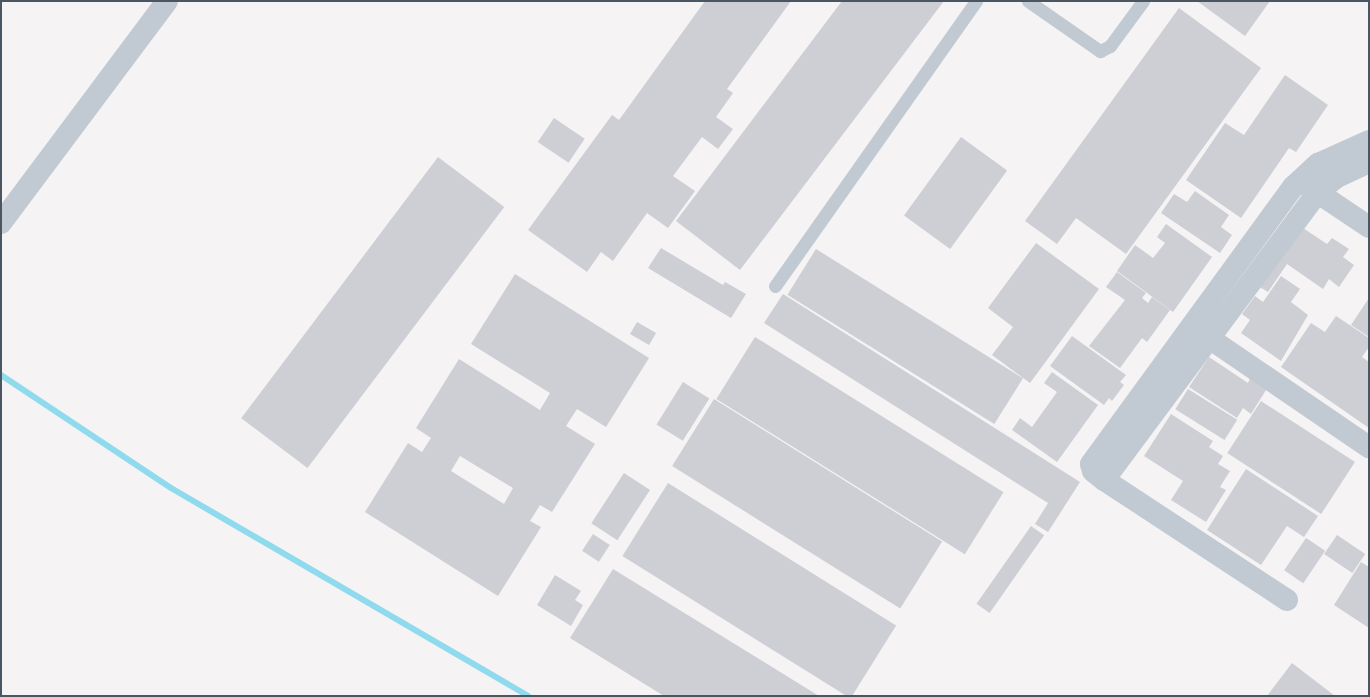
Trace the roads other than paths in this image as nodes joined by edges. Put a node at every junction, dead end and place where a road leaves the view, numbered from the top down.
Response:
1 (168, 1) edge
2 (976, 1) edge
3 (1028, 1) edge
4 (1143, 1) edge
5 (1369, 141) edge
6 (1369, 162) edge
7 (1299, 180) junction
8 (1318, 193) junction
9 (1, 223) edge
10 (1369, 227) edge
11 (775, 286) dead end
12 (1209, 338) junction
13 (1369, 447) edge
14 (1104, 480) junction
15 (1287, 600) dead end

1 - 9 street
2 - 11 lane
3 - 4 lane
5 - 7 street
6 - 8 street
7 - 8 street
7 - 14 street
8 - 10 street
8 - 12 street
12 - 13 street
12 - 14 street
14 - 15 street

